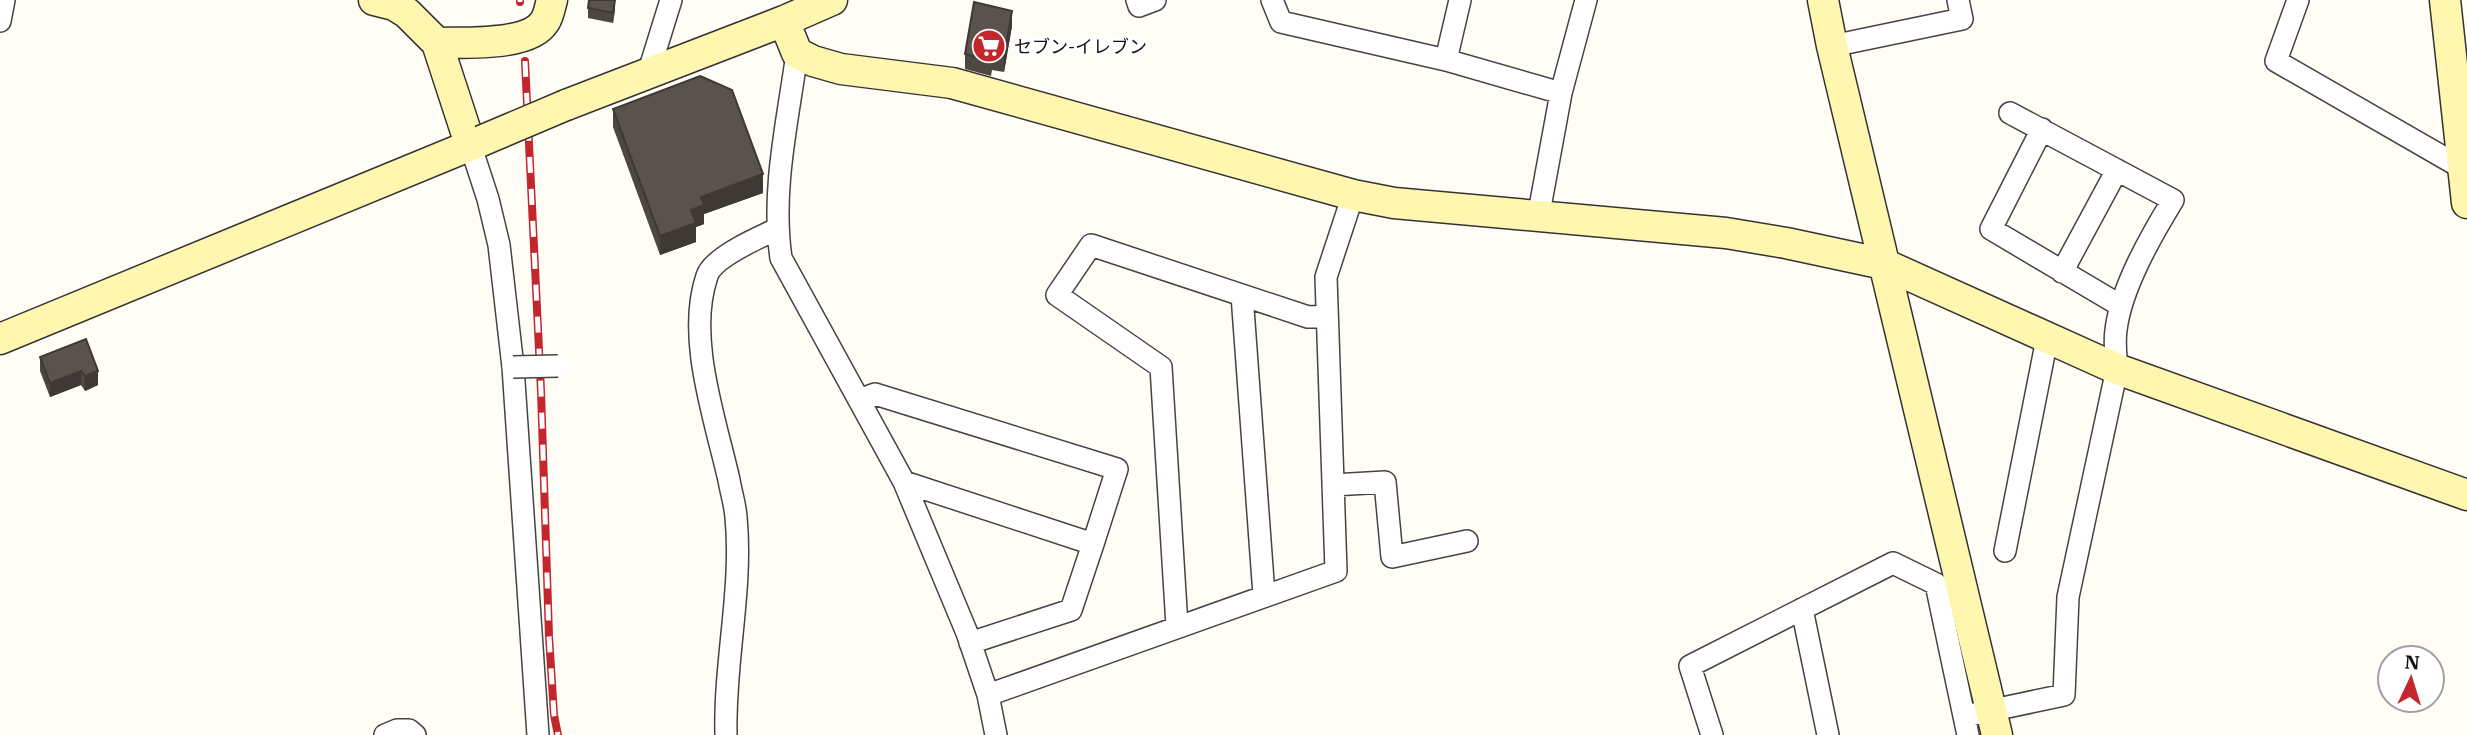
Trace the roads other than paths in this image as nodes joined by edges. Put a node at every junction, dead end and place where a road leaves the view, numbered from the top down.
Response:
1 (4, 0) edge
2 (374, 0) edge
3 (552, 0) edge
4 (671, 0) edge
5 (832, 0) edge
6 (1137, 0) edge
7 (1154, 0) edge
8 (1272, 0) edge
9 (1460, 0) edge
10 (1586, 0) edge
11 (1824, 0) edge
12 (1958, 0) edge
13 (2298, 0) edge
14 (2445, 0) edge
15 (0, 20) edge
16 (784, 21) junction
17 (437, 43) junction
18 (1832, 46) junction
19 (797, 53) junction
20 (1446, 60) junction
21 (2459, 67) edge
22 (648, 74) junction
23 (1561, 93) junction
24 (2010, 113) dead end
25 (2042, 130) junction
26 (476, 143) junction
27 (2462, 168) junction
28 (2117, 170) junction
29 (1353, 195) junction
30 (2467, 203) edge
31 (1538, 218) junction
32 (777, 229) junction
33 (1884, 264) junction
34 (2062, 272) junction
35 (1241, 295) junction
36 (2121, 306) junction
37 (1327, 316) junction
38 (0, 339) edge
39 (2047, 339) junction
40 (558, 366) dead end
41 (513, 367) junction
42 (2117, 369) junction
43 (859, 400) junction
44 (904, 482) junction
45 (1333, 485) junction
46 (2467, 495) edge
47 (1467, 541) dead end
48 (1093, 544) junction
49 (2005, 551) dead end
50 (1264, 595) junction
51 (1802, 609) junction
52 (1177, 626) junction
53 (970, 643) junction
54 (988, 695) junction
55 (1980, 724) edge
56 (385, 735) edge
57 (415, 735) edge
58 (538, 735) edge
59 (726, 735) edge
60 (996, 735) edge
61 (1712, 735) edge
62 (1828, 735) edge

1 - 15 street
2 - 17 street
3 - 17 street
4 - 22 street
5 - 16 street
6 - 7 street
8 - 20 street
9 - 20 street
10 - 23 street
11 - 18 street
12 - 18 street
13 - 27 street
14 - 21 street
16 - 19 street
16 - 22 street
17 - 26 street
18 - 33 street
19 - 29 street
19 - 32 street
20 - 23 street
21 - 27 street
22 - 26 street, bridge
23 - 31 street
24 - 25 street
25 - 28 street
25 - 34 street
26 - 38 street
26 - 41 street
27 - 30 street
28 - 34 street
28 - 36 street
29 - 31 street
29 - 37 street
31 - 33 street
32 - 43 street
32 - 59 street
33 - 39 street
33 - 55 street
34 - 36 street
35 - 37 street
35 - 50 street
35 - 52 street
36 - 42 street
37 - 45 street
39 - 42 street
39 - 49 street
40 - 41 street, bridge
41 - 58 street
42 - 46 street
42 - 55 street
43 - 44 street
43 - 48 street
44 - 48 street
44 - 53 street
45 - 47 street
45 - 50 street
48 - 53 street
50 - 52 street
51 - 55 street
51 - 61 street
51 - 62 street
52 - 54 street
53 - 54 street
54 - 60 street
56 - 57 street

